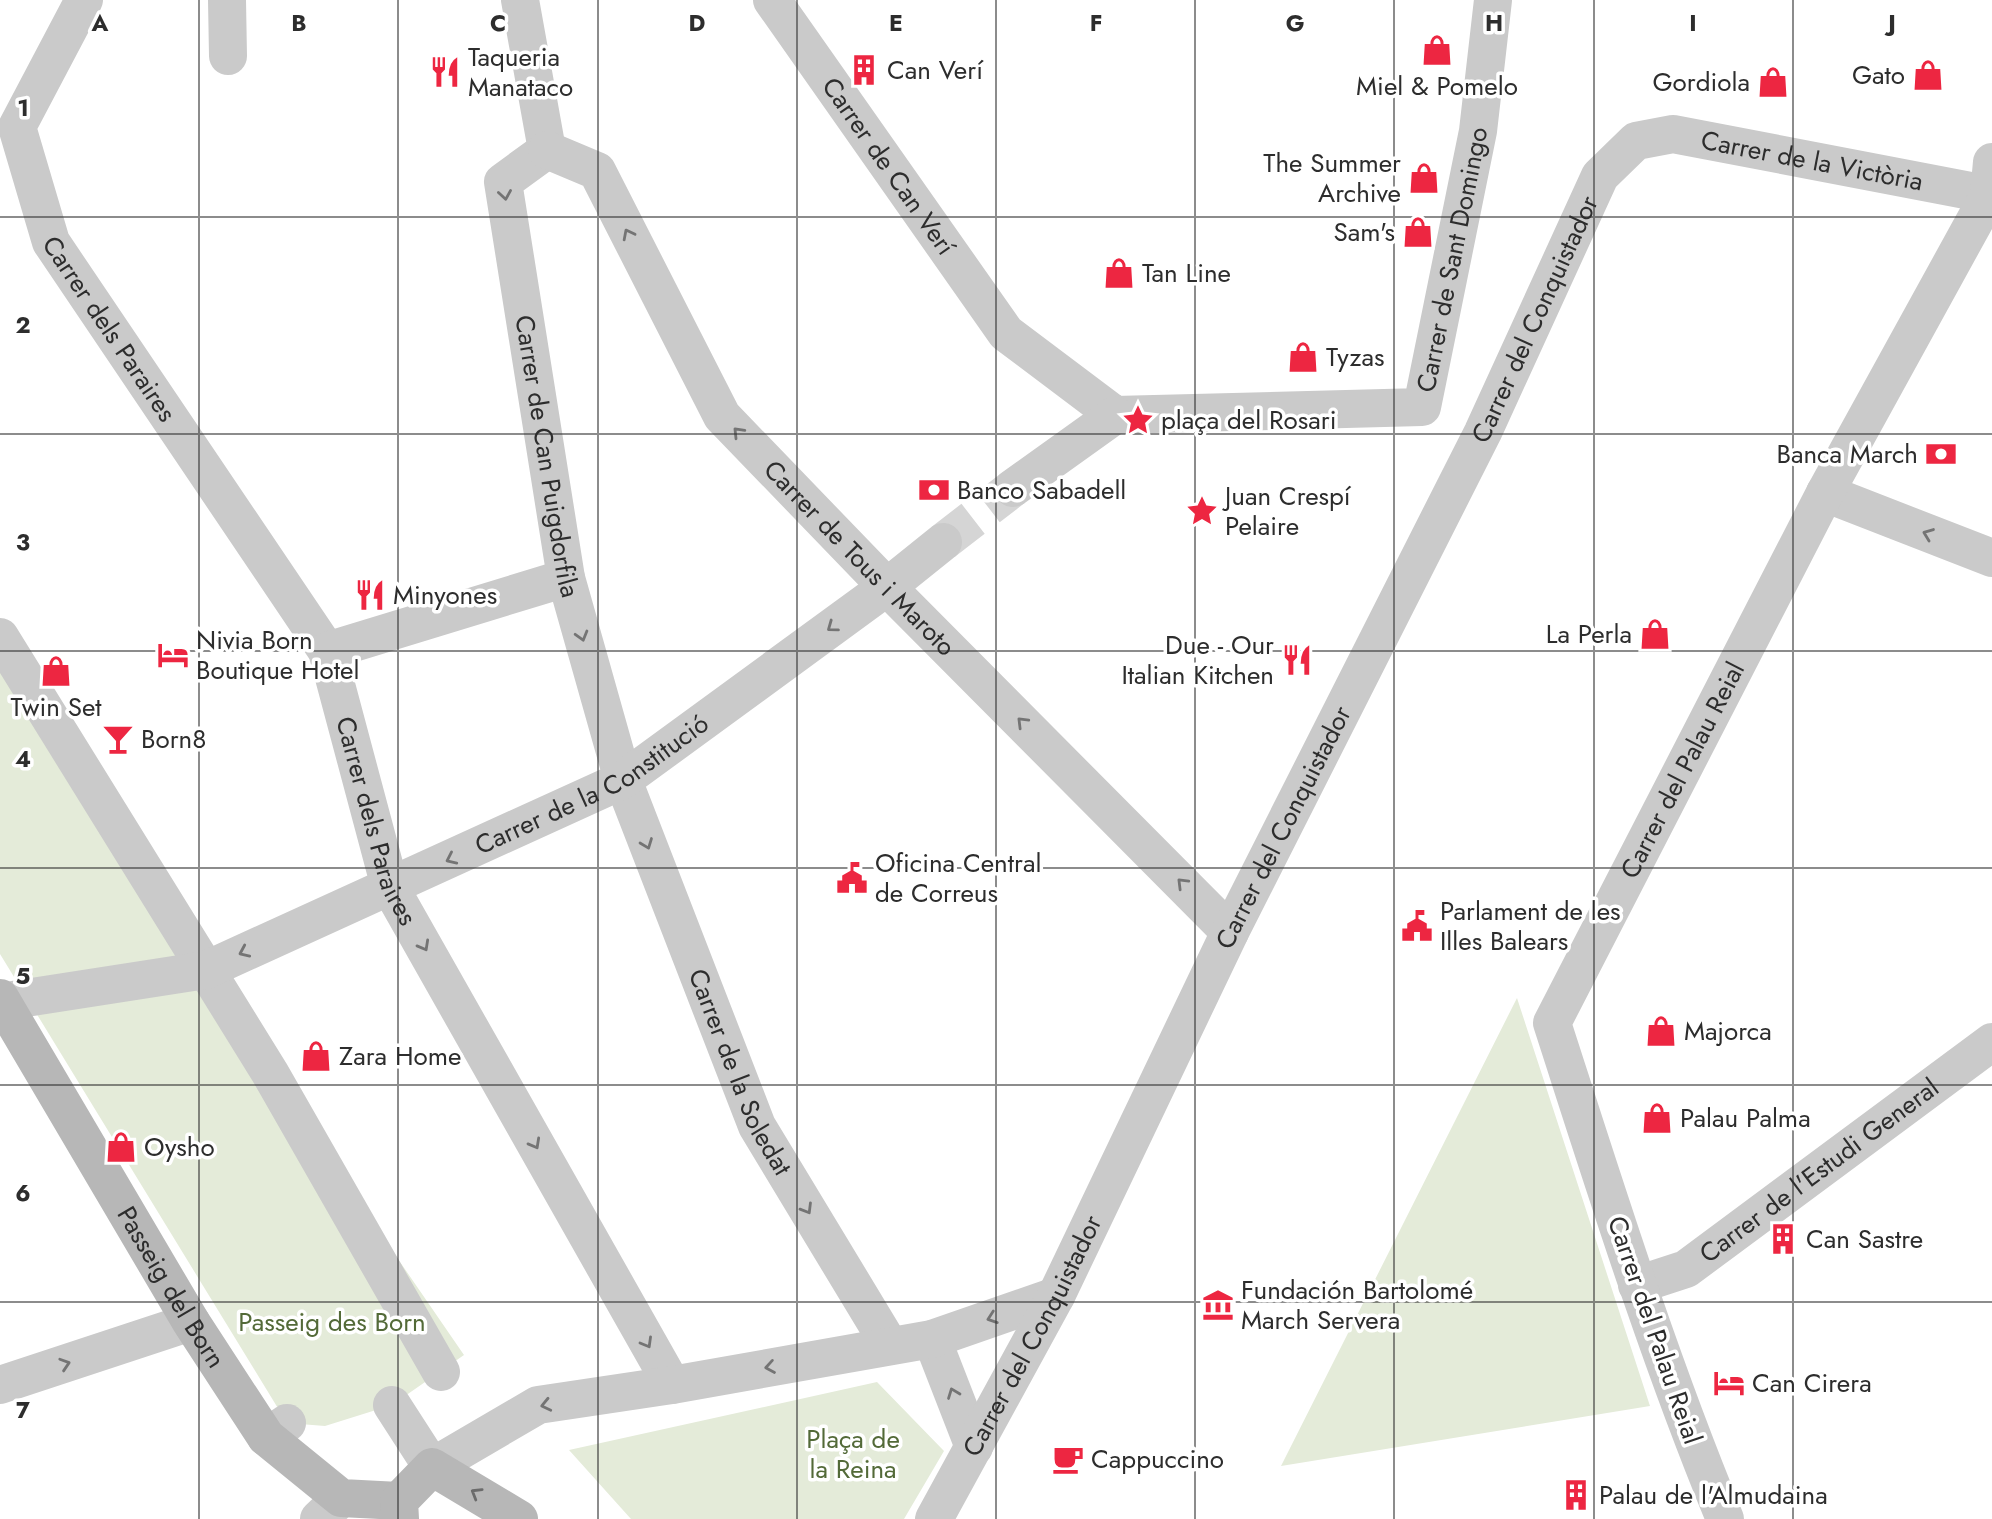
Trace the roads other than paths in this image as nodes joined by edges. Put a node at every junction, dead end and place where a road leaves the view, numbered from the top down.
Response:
1 (84, 0) edge
2 (227, 0) edge
3 (520, 0) edge
4 (772, 0) edge
5 (1487, 11) edge
6 (228, 56) dead end
7 (9, 126) edge
8 (1636, 141) joint
9 (547, 150) junction
10 (1991, 184) edge
11 (1115, 415) junction
12 (1013, 488) tunnel mouth
13 (1825, 493) junction
14 (943, 542) tunnel mouth
15 (1992, 558) edge
16 (566, 578) junction
17 (887, 587) junction
18 (0, 637) edge
19 (327, 650) junction
20 (623, 780) junction
21 (390, 887) junction
22 (1230, 932) junction
23 (206, 970) junction
24 (1, 1001) edge
25 (1992, 1042) edge
26 (1637, 1285) junction
27 (1056, 1296) junction
28 (191, 1322) junction
29 (932, 1339) junction
30 (890, 1346) junction
31 (441, 1371) dead end
32 (0, 1385) edge
33 (672, 1385) junction
34 (392, 1405) dead end
35 (974, 1447) junction
36 (432, 1467) junction
37 (330, 1509) edge
38 (400, 1510) edge
39 (519, 1519) edge
40 (934, 1519) edge
41 (1726, 1519) edge

1 - 7 street, Carrer dels Paraires
2 - 6 street
3 - 9 street
4 - 11 street, Carrer de Can Verí
5 - 11 street, Carrer de Sant Domingo
7 - 19 street, Carrer dels Paraires
8 - 10 street, Carrer de la Victòria
8 - 22 street, Carrer del Conquistador
9 -> 16 street, Carrer de Can Puigdorfila
17 -> 9 street, Carrer de Tous i Maroto
10 - 13 street, Carrer del Palau Reial
11 - 12 street
15 -> 13 street
13 - 26 street, Carrer del Palau Reial
14 - 17 street, Carrer de la Constitució
16 - 19 street
16 -> 20 street, Carrer de Can Puigdorfila
17 -> 20 street, Carrer de la Constitució
22 -> 17 street, Carrer de Tous i Maroto
18 - 23 street
19 - 21 street, Carrer dels Paraires
20 -> 21 street, Carrer de la Constitució
20 -> 30 street, Carrer de la Soledat
21 -> 23 street, Carrer de la Constitució
21 -> 33 street, Carrer dels Paraires
22 - 27 street, Carrer del Conquistador
23 - 24 street, Passeig del Born
23 - 31 street
24 - 28 street, Passeig del Born
25 - 26 street, Carrer de l'Estudi General
26 - 41 street, Carrer del Palau Reial
27 -> 29 street
27 - 35 street, Carrer del Conquistador
32 -> 28 street
28 - 37 street, Passeig del Born
29 - 30 street
35 -> 29 street
30 -> 33 street
33 -> 36 street
34 - 36 street
35 - 40 street, Carrer del Conquistador
36 - 38 street
39 -> 36 street
37 - 38 street, Passeig del Born

